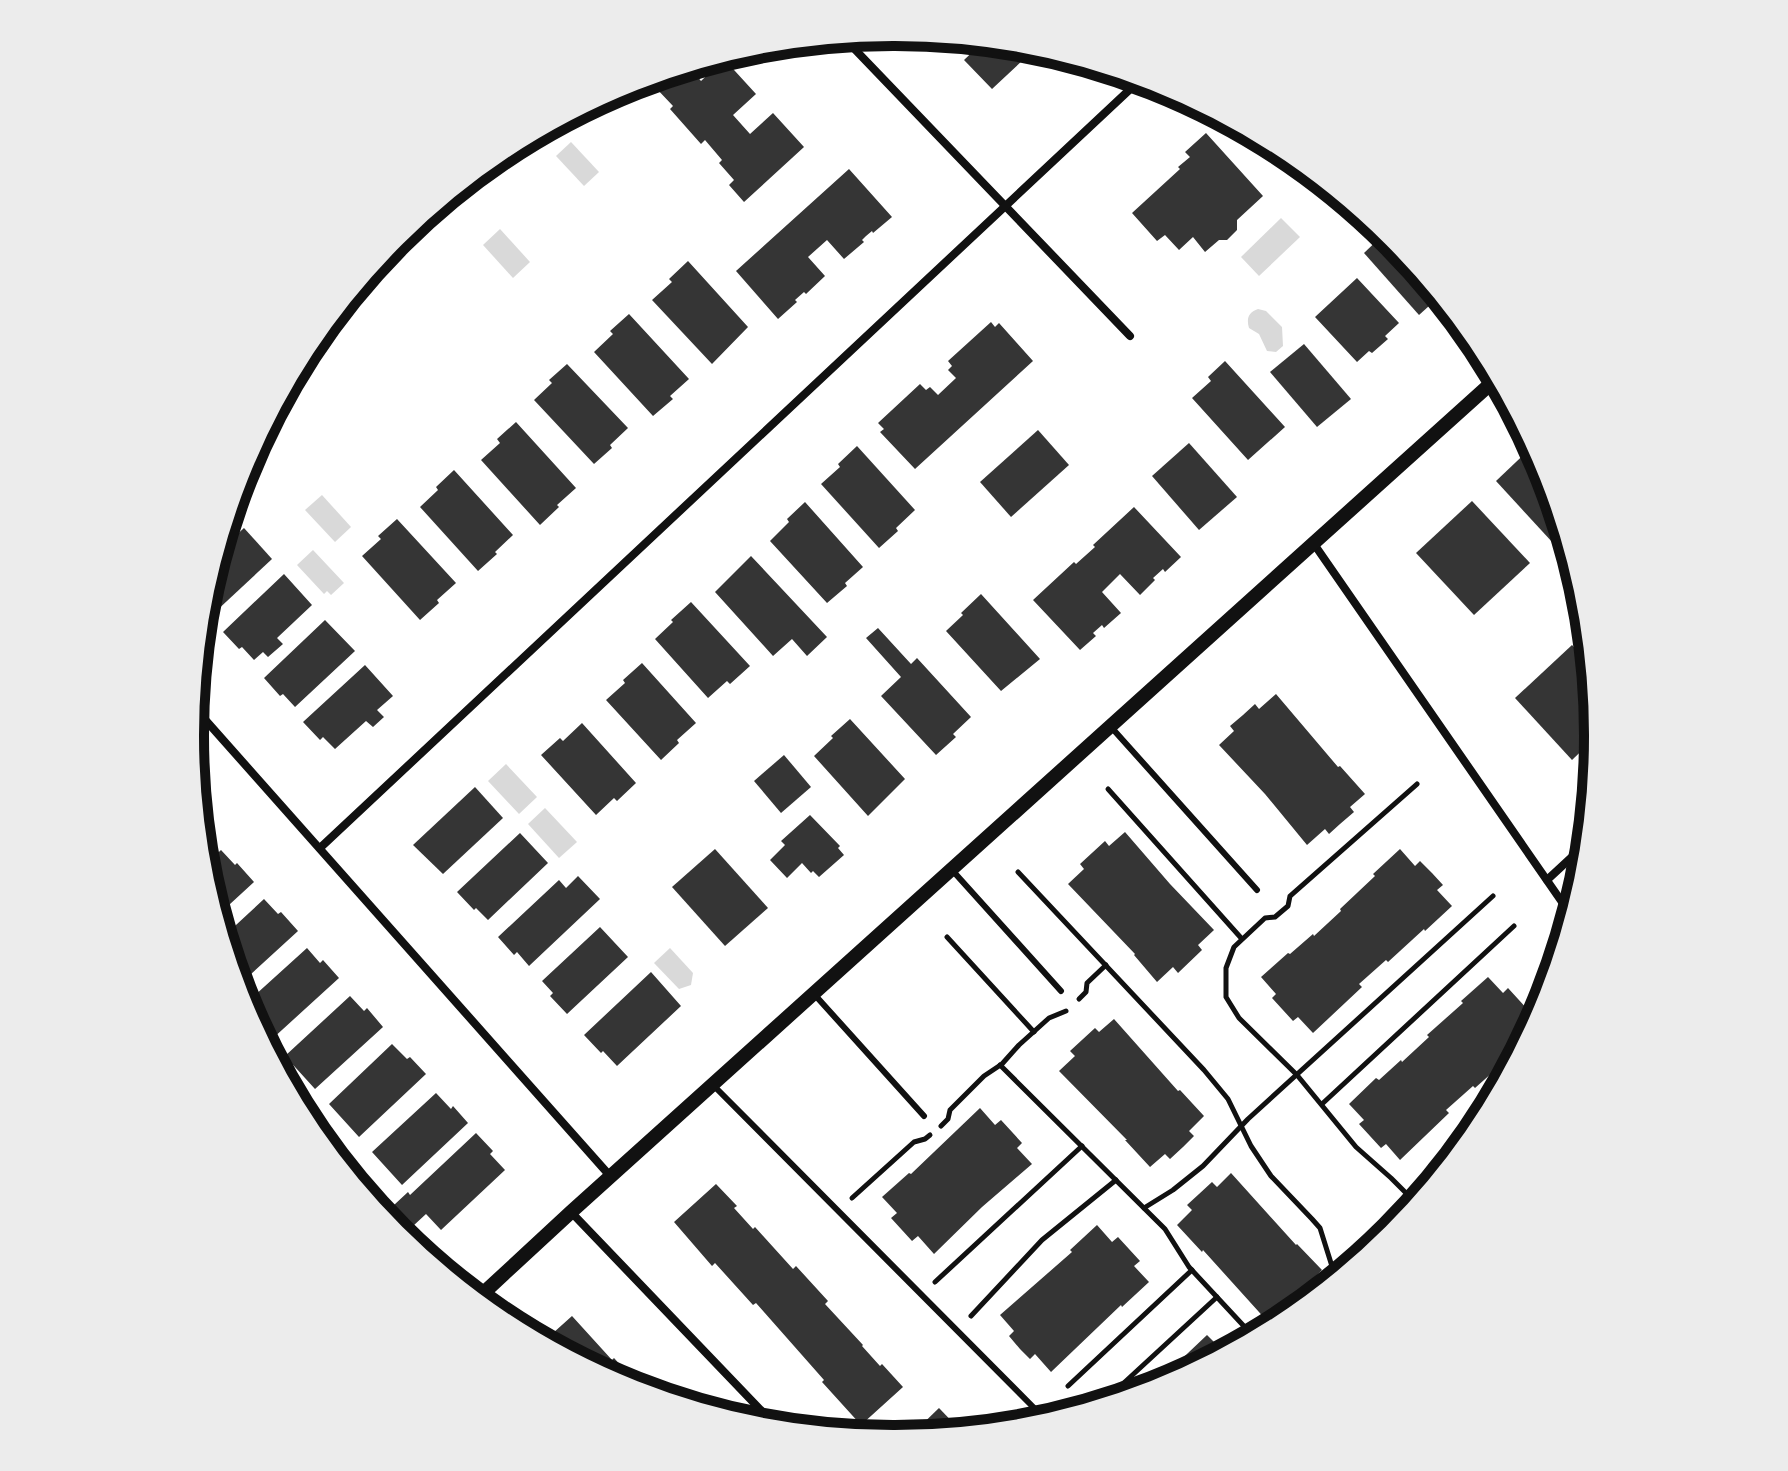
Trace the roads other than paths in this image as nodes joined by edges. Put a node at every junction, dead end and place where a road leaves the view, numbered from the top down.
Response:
1 (853, 47) edge
2 (1131, 88) edge
3 (1006, 206) junction
4 (1130, 336) dead end
5 (1488, 386) edge
6 (1314, 544) junction
7 (205, 719) edge
8 (1111, 727) junction
9 (320, 848) junction
10 (1572, 857) edge
11 (952, 870) junction
12 (1547, 880) junction
13 (1257, 890) dead end
14 (1563, 903) edge
15 (1061, 991) dead end
16 (814, 994) junction
17 (713, 1085) junction
18 (924, 1116) dead end
19 (611, 1177) junction
20 (571, 1212) junction
21 (486, 1291) edge
22 (1036, 1410) edge
23 (763, 1413) edge

1 - 3 street
2 - 3 street
3 - 4 street
3 - 9 street
5 - 6 street
6 - 8 street
6 - 12 street
7 - 9 street
8 - 11 street
8 - 13 lane
9 - 19 street
10 - 12 street
11 - 15 lane
11 - 16 street
12 - 14 street
16 - 17 street
16 - 18 lane
17 - 19 street
17 - 22 lane
19 - 20 street
20 - 21 street
20 - 23 street

